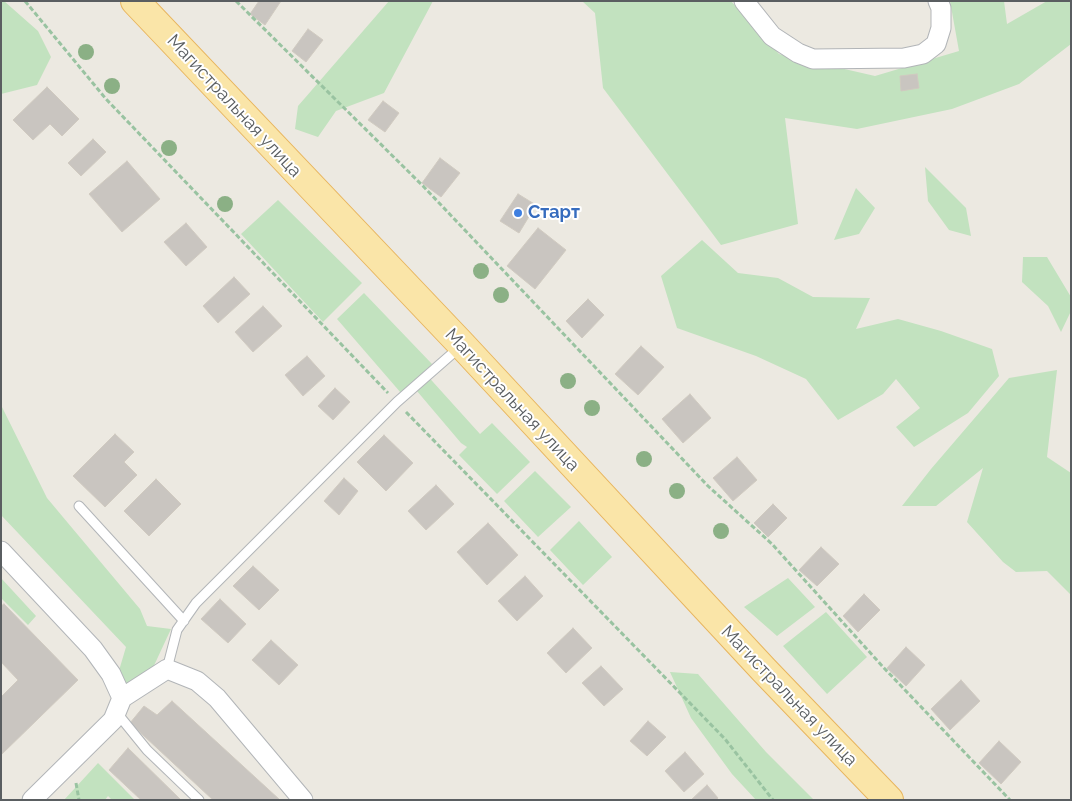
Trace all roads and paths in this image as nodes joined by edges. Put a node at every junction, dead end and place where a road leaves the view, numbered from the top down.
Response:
1 (135, 1) edge
2 (236, 1) edge
3 (744, 1) edge
4 (938, 1) edge
5 (462, 345) junction
6 (80, 506) dead end
7 (1, 551) edge
8 (184, 621) junction
9 (167, 669) junction
10 (120, 706) junction
11 (32, 800) edge
12 (199, 800) edge
13 (303, 800) edge
14 (889, 800) edge
15 (1010, 800) edge

1 - 5 main road, Магистральная улица
2 - 15 path
3 - 4 street
5 - 8 lane
5 - 14 main road, Магистральная улица
6 - 8 lane
7 - 10 street
8 - 9 lane
9 - 10 street
9 - 13 street
10 - 11 street
10 - 12 lane

